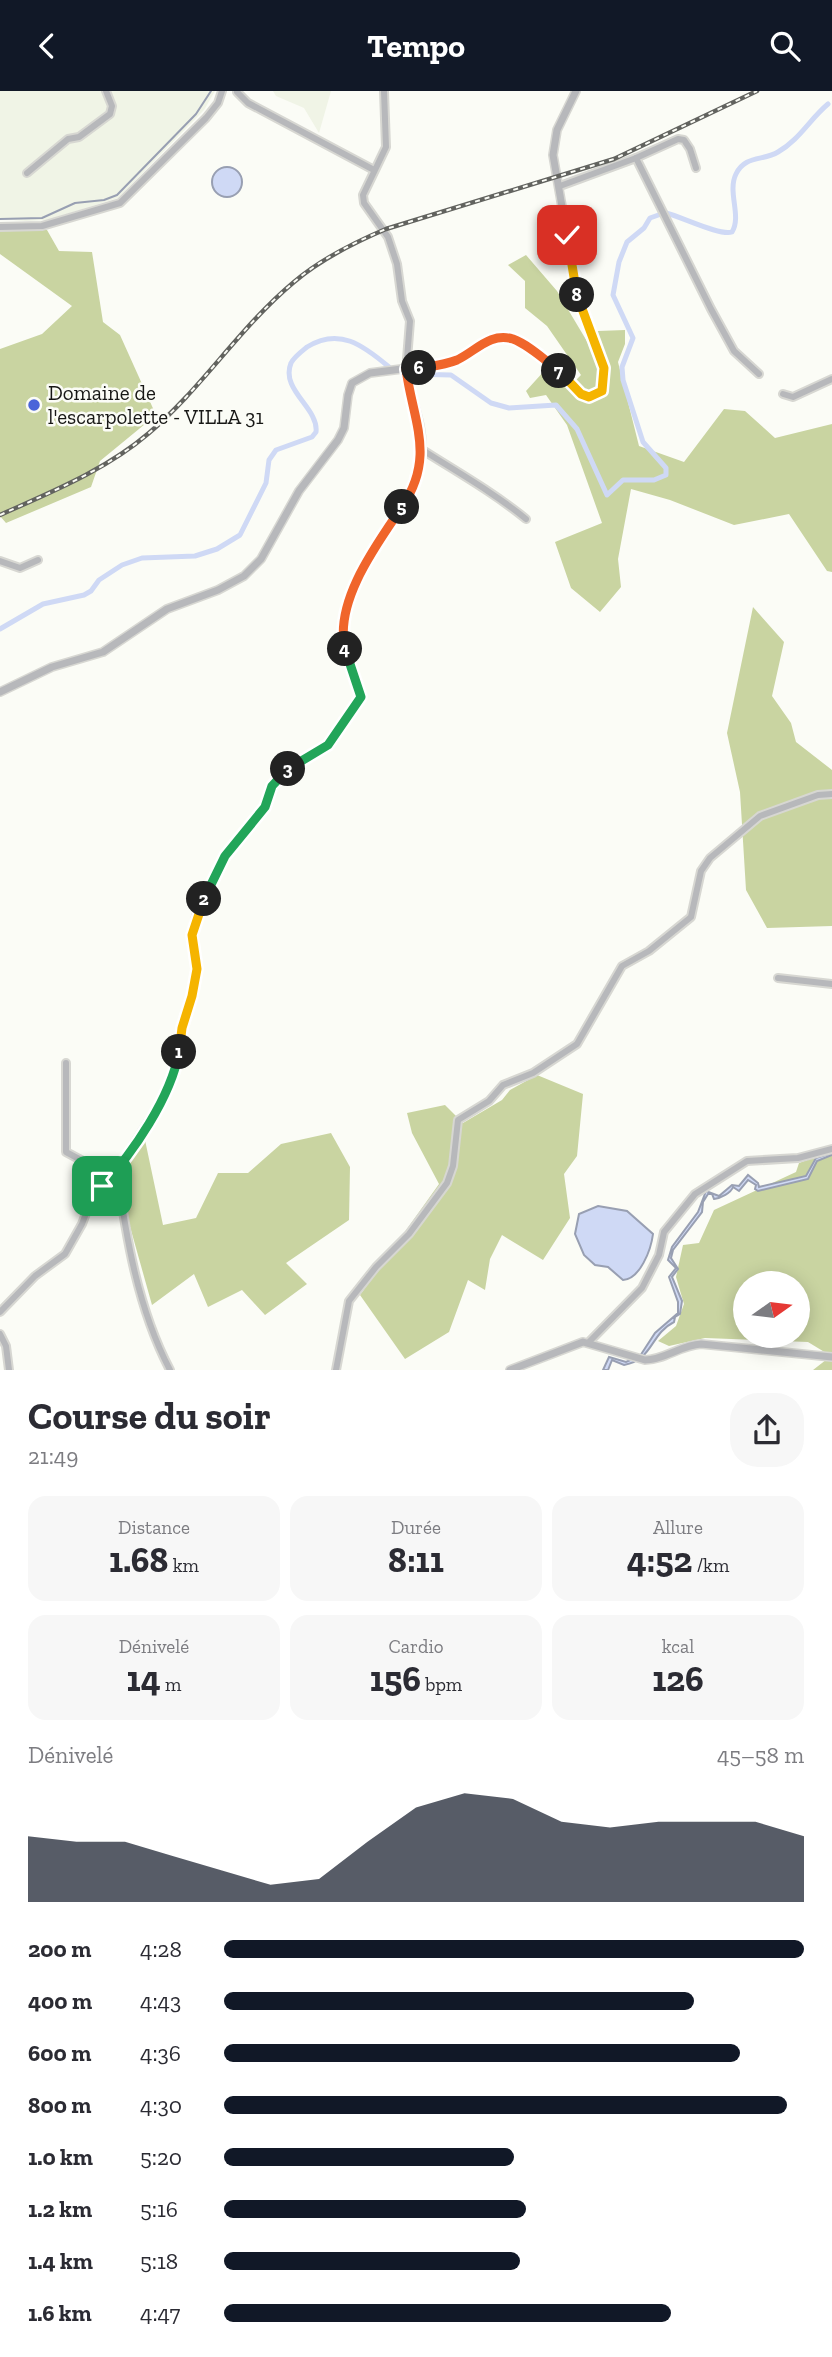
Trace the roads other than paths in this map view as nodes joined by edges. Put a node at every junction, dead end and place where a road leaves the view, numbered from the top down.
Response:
1 (106, 91) edge
2 (222, 91) edge
3 (384, 91) edge
4 (576, 91) edge
5 (237, 92) edge
6 (636, 158) junction
7 (696, 168) dead end
8 (374, 170) junction
9 (27, 173) dead end
10 (560, 185) junction
11 (0, 227) edge
12 (430, 367) junction
13 (406, 369) junction
14 (759, 374) dead end
15 (832, 379) edge
16 (783, 394) dead end
17 (421, 449) junction
18 (526, 519) dead end
19 (38, 560) dead end
20 (0, 561) edge
21 (0, 692) edge
22 (832, 794) edge
23 (778, 978) dead end
24 (832, 983) edge
25 (66, 1063) dead end
26 (832, 1149) edge
27 (117, 1170) junction
28 (111, 1176) junction
29 (0, 1311) edge
30 (0, 1334) edge
31 (588, 1343) junction
32 (832, 1357) edge
33 (9, 1370) edge
34 (170, 1370) edge
35 (336, 1370) edge
36 (510, 1370) edge

1 - 9 street
2 - 11 street
3 - 8 street
4 - 10 street
5 - 8 street
6 - 7 street
6 - 10 street
6 - 14 street
8 - 12 street
10 - 12 street
12 - 13 street
13 - 17 street
13 - 21 street
15 - 16 street
17 - 18 street
17 - 27 street
19 - 20 street
22 - 35 street
23 - 24 street
25 - 28 street
26 - 31 street
27 - 28 street
27 - 34 street
28 - 29 street
30 - 33 street
31 - 32 street
31 - 36 street

